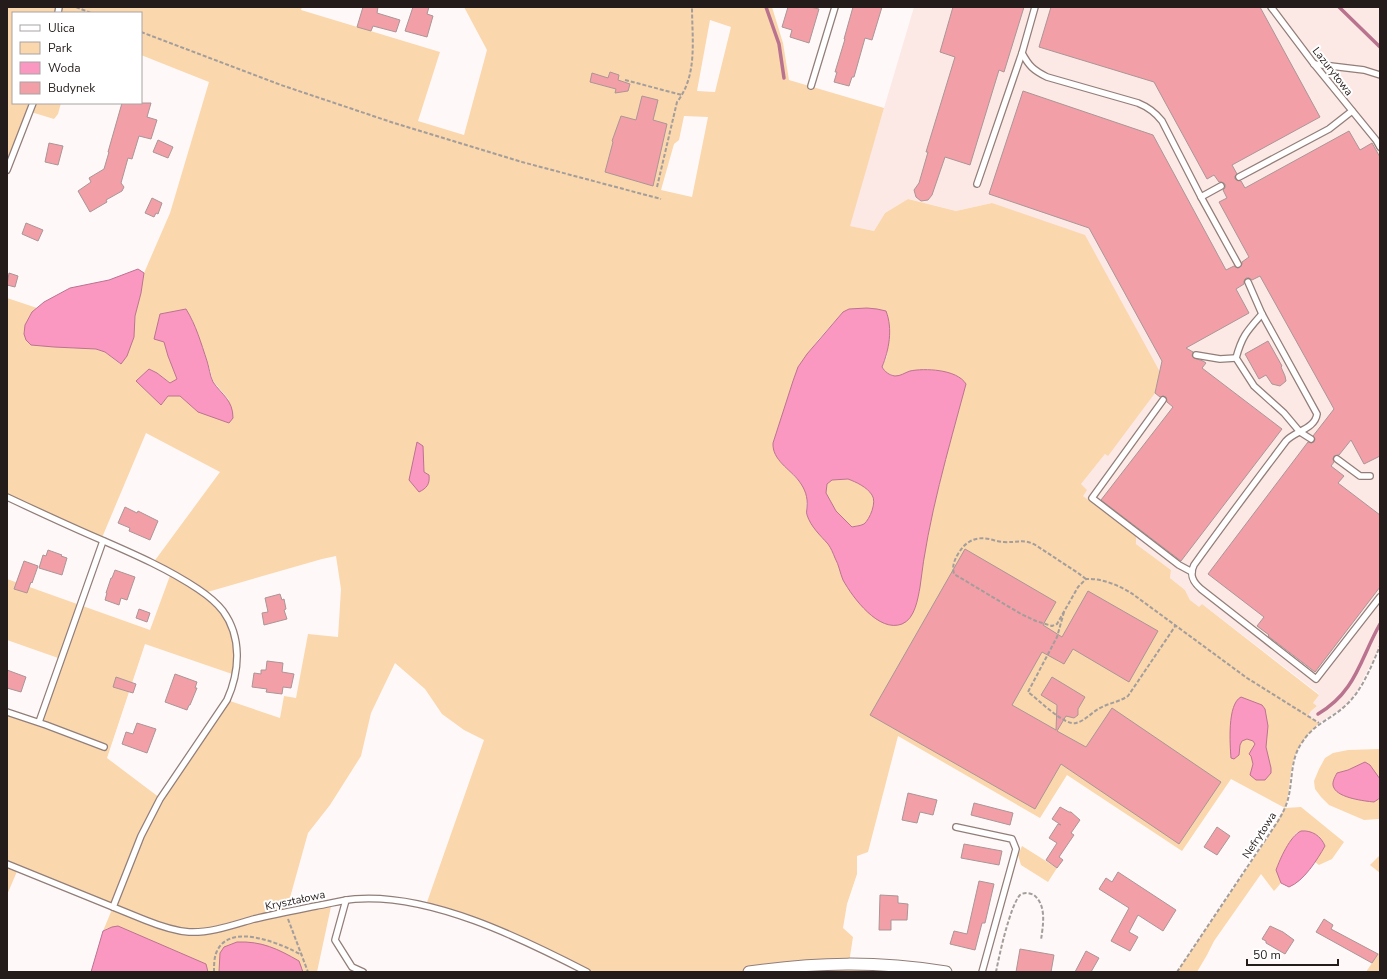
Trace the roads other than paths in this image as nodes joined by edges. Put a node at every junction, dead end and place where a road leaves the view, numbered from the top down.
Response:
1 (835, 7) edge
2 (1035, 7) edge
3 (1271, 7) edge
4 (1022, 52) junction
5 (1314, 64) junction
6 (1380, 75) edge
7 (811, 86) dead end
8 (33, 104) edge
9 (1352, 111) junction
10 (1380, 147) edge
11 (7, 170) edge
12 (1239, 177) dead end
13 (977, 184) dead end
14 (1221, 186) dead end
15 (1201, 197) junction
16 (1238, 264) dead end
17 (1248, 282) dead end
18 (1262, 314) junction
19 (1196, 355) dead end
20 (1236, 358) junction
21 (1163, 400) dead end
22 (1300, 432) junction
23 (1311, 439) dead end
24 (1337, 459) dead end
25 (1370, 476) dead end
26 (7, 497) edge
27 (103, 541) junction
28 (1192, 572) junction
29 (1380, 597) edge
30 (7, 712) edge
31 (39, 722) junction
32 (104, 747) dead end
33 (956, 827) dead end
34 (7, 864) edge
35 (346, 900) junction
36 (113, 907) junction
37 (363, 972) edge
38 (587, 972) edge
39 (750, 972) edge
40 (946, 972) edge
41 (982, 972) edge

1 - 7 lane
2 - 4 lane
3 - 5 lane, Lazurytowa
4 - 13 lane
4 - 15 lane
5 - 6 lane
5 - 9 lane, Lazurytowa
8 - 11 lane
9 - 10 lane, Lazurytowa
9 - 12 lane
14 - 15 lane
15 - 16 lane
17 - 18 lane
18 - 20 lane
18 - 22 lane
19 - 20 lane
20 - 22 lane
21 - 28 lane
22 - 23 lane
22 - 28 lane
24 - 25 lane
26 - 27 lane
27 - 31 lane
27 - 36 lane
28 - 29 lane
30 - 31 lane
31 - 32 lane
33 - 41 lane
34 - 36 lane, Kryształowa
35 - 36 lane, Kryształowa
35 - 37 lane
35 - 38 lane, Kryształowa
39 - 40 street

